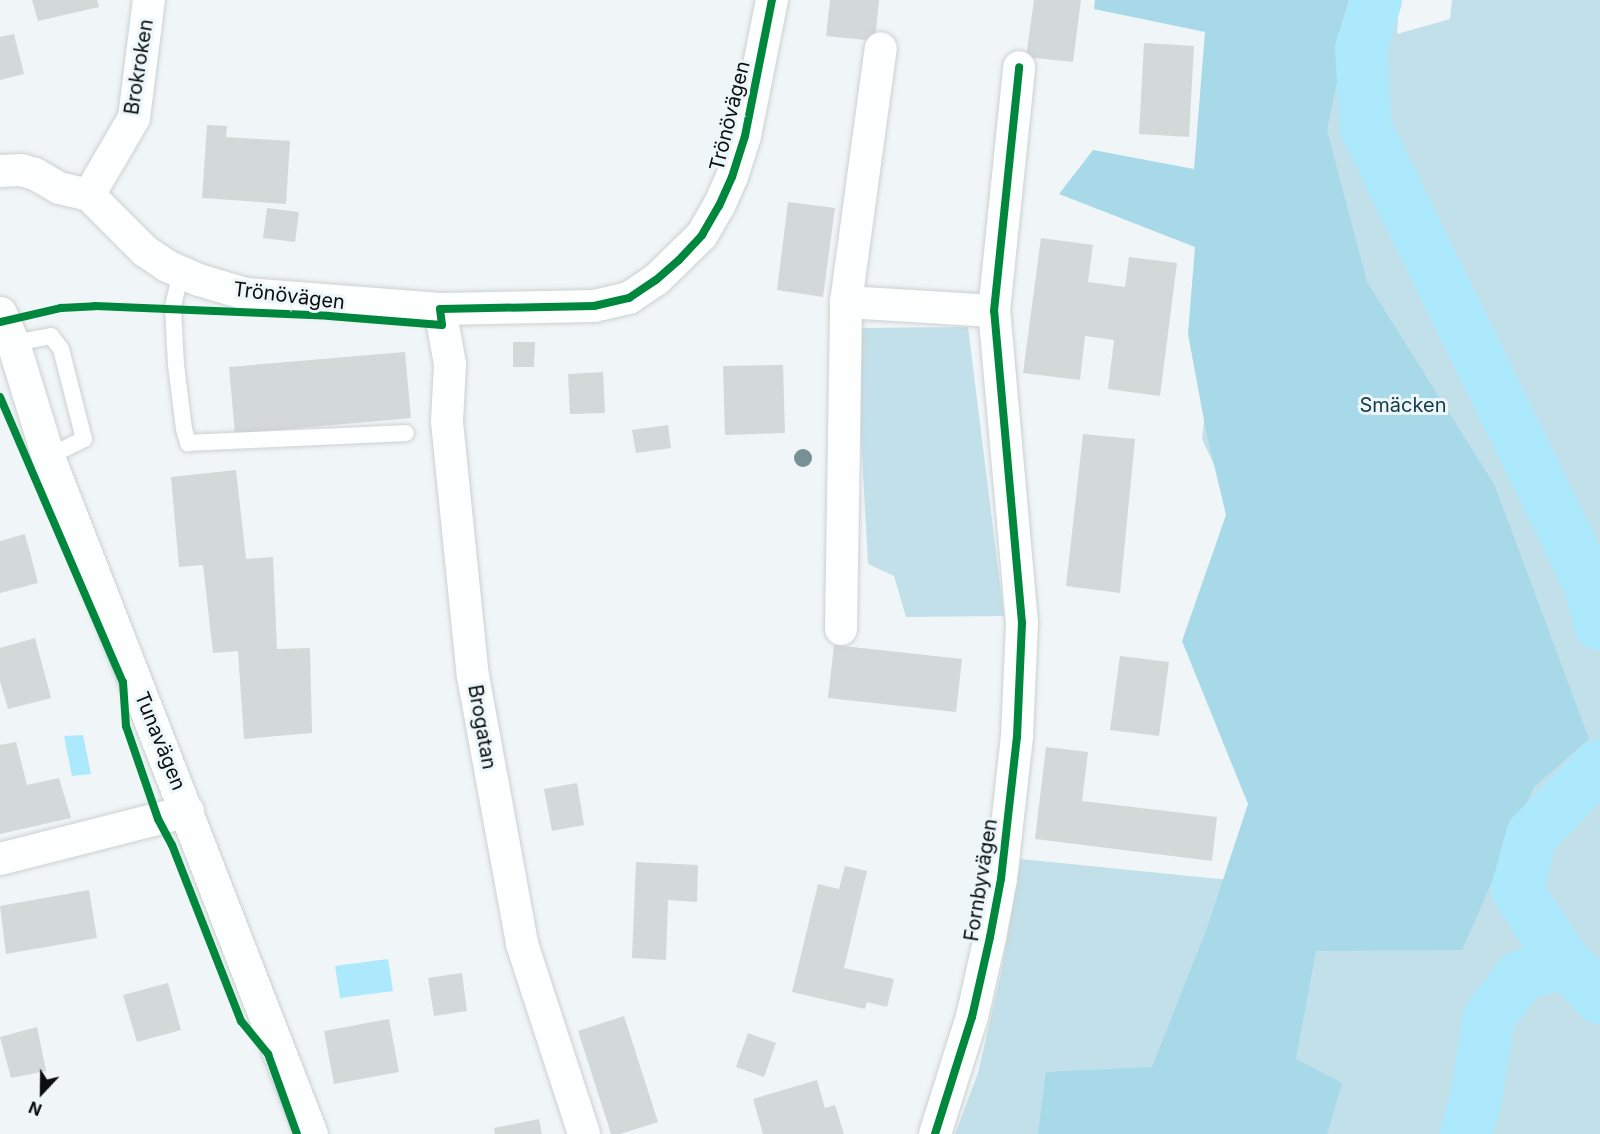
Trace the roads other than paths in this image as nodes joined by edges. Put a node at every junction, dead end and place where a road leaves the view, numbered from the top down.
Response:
1 (149, 0) edge
2 (772, 0) edge
3 (881, 48) dead end
4 (1019, 67) dead end
5 (0, 171) edge
6 (89, 195) junction
7 (181, 272) junction
8 (846, 302) junction
9 (440, 309) junction
10 (994, 311) junction
11 (0, 313) edge
12 (13, 343) junction
13 (406, 433) dead end
14 (48, 457) junction
15 (841, 629) dead end
16 (188, 812) junction
17 (0, 859) edge
18 (311, 1134) edge
19 (584, 1134) edge
20 (934, 1134) edge

1 - 6 street, Brokroken
2 - 9 street, Trönövägen
3 - 8 street
4 - 10 street, Fornbyvägen
5 - 6 street
6 - 7 street, Trönövägen
7 - 9 street, Trönövägen
7 - 13 lane
8 - 10 street
8 - 15 street
9 - 19 street, Brogatan
10 - 20 street, Fornbyvägen
11 - 12 street, Tunavägen
12 - 14 street, Tunavägen
12 - 14 lane
14 - 16 street, Tunavägen
16 - 17 street
16 - 18 street, Tunavägen

